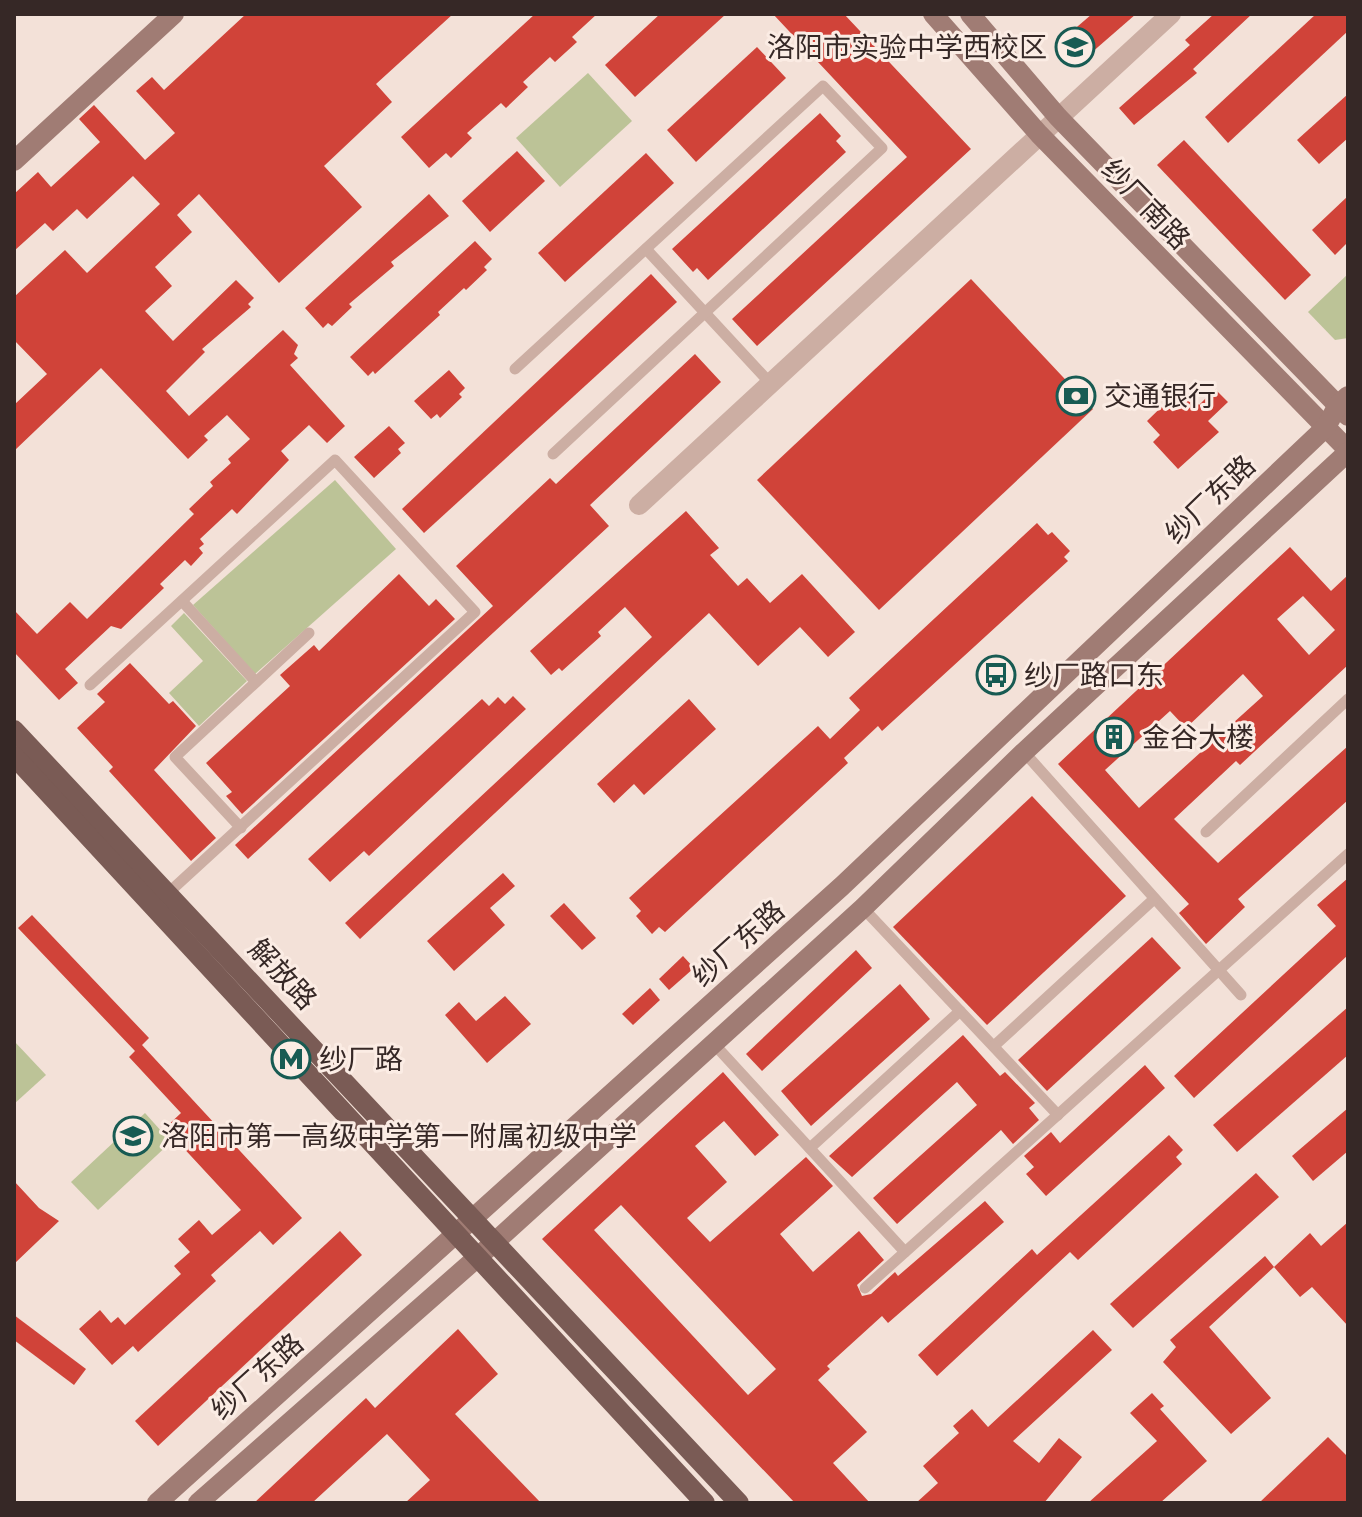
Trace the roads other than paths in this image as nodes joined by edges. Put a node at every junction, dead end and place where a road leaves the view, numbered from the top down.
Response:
1 (167, 14) edge
2 (174, 14) edge
3 (933, 14) edge
4 (970, 14) edge
5 (1171, 14) edge
6 (1058, 117) junction
7 (1039, 134) junction
8 (14, 154) edge
9 (14, 161) edge
10 (646, 249) junction
11 (704, 313) junction
12 (515, 369) dead end
13 (770, 383) junction
14 (1345, 405) edge
15 (1326, 427) junction
16 (1348, 451) edge
17 (553, 454) dead end
18 (639, 505) dead end
19 (182, 601) junction
20 (309, 633) dead end
21 (256, 682) junction
22 (90, 685) dead end
23 (1348, 699) edge
24 (14, 730) edge
25 (1024, 752) junction
26 (14, 756) edge
27 (241, 828) junction
28 (1206, 832) dead end
29 (1348, 854) edge
30 (161, 899) junction
31 (1154, 899) junction
32 (863, 908) junction
33 (1219, 970) junction
34 (1241, 995) dead end
35 (960, 1011) junction
36 (714, 1044) junction
37 (994, 1046) junction
38 (1058, 1115) junction
39 (810, 1148) junction
40 (475, 1219) junction
41 (458, 1234) junction
42 (496, 1241) junction
43 (905, 1252) junction
44 (477, 1256) junction
45 (865, 1288) dead end
46 (157, 1503) edge
47 (198, 1503) edge
48 (705, 1503) edge
49 (739, 1503) edge

1 - 8 main road
2 - 9 main road
3 - 7 main road, 纱厂南路
4 - 6 main road, 纱厂南路
5 - 6 street
6 - 7 street
6 - 14 main road, 纱厂南路
7 - 13 street
7 - 15 main road, 纱厂南路
10 - 11 lane
10 - 11 lane
10 - 12 lane
11 - 13 lane
11 - 17 lane
13 - 18 street
14 - 15 main road, 纱厂东路
15 - 16 main road, 纱厂南路
15 - 40 main road, 纱厂东路
16 - 25 main road, 纱厂东路
19 - 21 lane
19 - 22 lane
19 - 27 lane
20 - 21 lane
21 - 27 lane
23 - 28 lane
24 - 30 main road, 解放路
25 - 31 lane
25 - 32 main road, 纱厂东路
26 - 30 main road, 解放路
27 - 30 lane
29 - 33 lane
30 - 40 main road, 解放路
30 - 41 main road, 解放路
31 - 33 lane
31 - 37 lane
32 - 35 lane
32 - 36 main road, 纱厂东路
33 - 34 lane
33 - 38 lane
35 - 37 lane
35 - 39 lane
36 - 39 lane
36 - 42 main road, 纱厂东路
37 - 38 lane
38 - 43 lane
39 - 43 lane
40 - 41 main road, 纱厂东路
40 - 42 main road, 解放路
41 - 44 main road, 解放路
41 - 46 main road, 纱厂东路
42 - 44 main road, 纱厂东路
42 - 49 main road, 解放路
43 - 45 lane
44 - 47 main road, 纱厂东路
44 - 48 main road, 解放路

